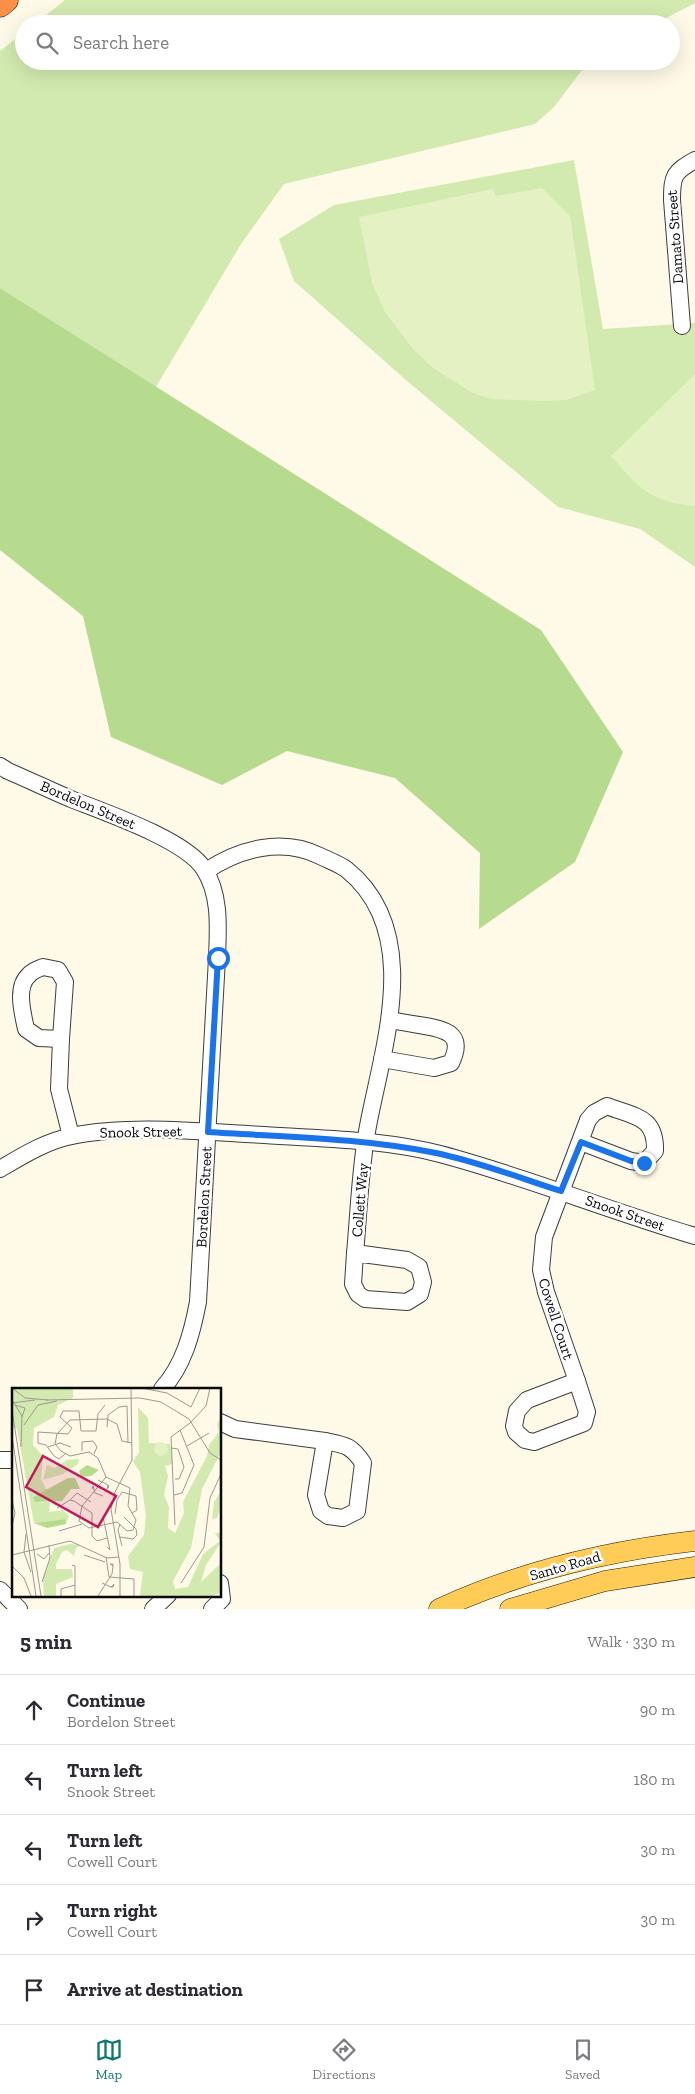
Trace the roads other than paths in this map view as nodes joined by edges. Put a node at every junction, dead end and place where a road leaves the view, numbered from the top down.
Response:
1 (6, 0) edge
2 (0, 5) edge
3 (695, 160) edge
4 (682, 326) dead end
5 (0, 766) edge
6 (206, 871) junction
7 (390, 1020) junction
8 (61, 1039) dead end
9 (382, 1058) junction
10 (208, 1132) junction
11 (71, 1136) junction
12 (366, 1142) junction
13 (581, 1142) junction
14 (0, 1169) edge
15 (561, 1191) junction
16 (695, 1236) edge
17 (355, 1253) dead end
18 (577, 1382) junction
19 (169, 1387) edge
20 (221, 1422) edge
21 (325, 1441) junction
22 (695, 1541) edge
23 (695, 1567) edge
24 (0, 1590) edge
25 (221, 1592) edge
26 (167, 1596) edge
27 (19, 1609) edge
28 (153, 1609) edge
29 (212, 1609) edge
30 (439, 1609) edge
31 (510, 1609) edge

1 - 2 highway
3 - 4 street, Damato Street
5 - 6 street, Bordelon Street
6 - 7 street, Collett Way
6 - 10 street, Bordelon Street
7 - 9 street, Collett Way
7 - 9 street
8 - 11 street
9 - 12 street, Collett Way
10 - 11 street, Snook Street
10 - 12 street, Snook Street
10 - 19 street, Bordelon Street
11 - 14 street, Snook Street
12 - 15 street, Snook Street
12 - 17 street, Collett Way
13 - 13 street, Cowell Court
13 - 15 street, Cowell Court
15 - 16 street, Snook Street
15 - 18 street, Cowell Court
18 - 18 street, Cowell Court
20 - 21 street
21 - 21 street
22 - 30 main road, Santo Road
23 - 31 main road, Santo Road
24 - 27 street
25 - 29 street
26 - 28 street

